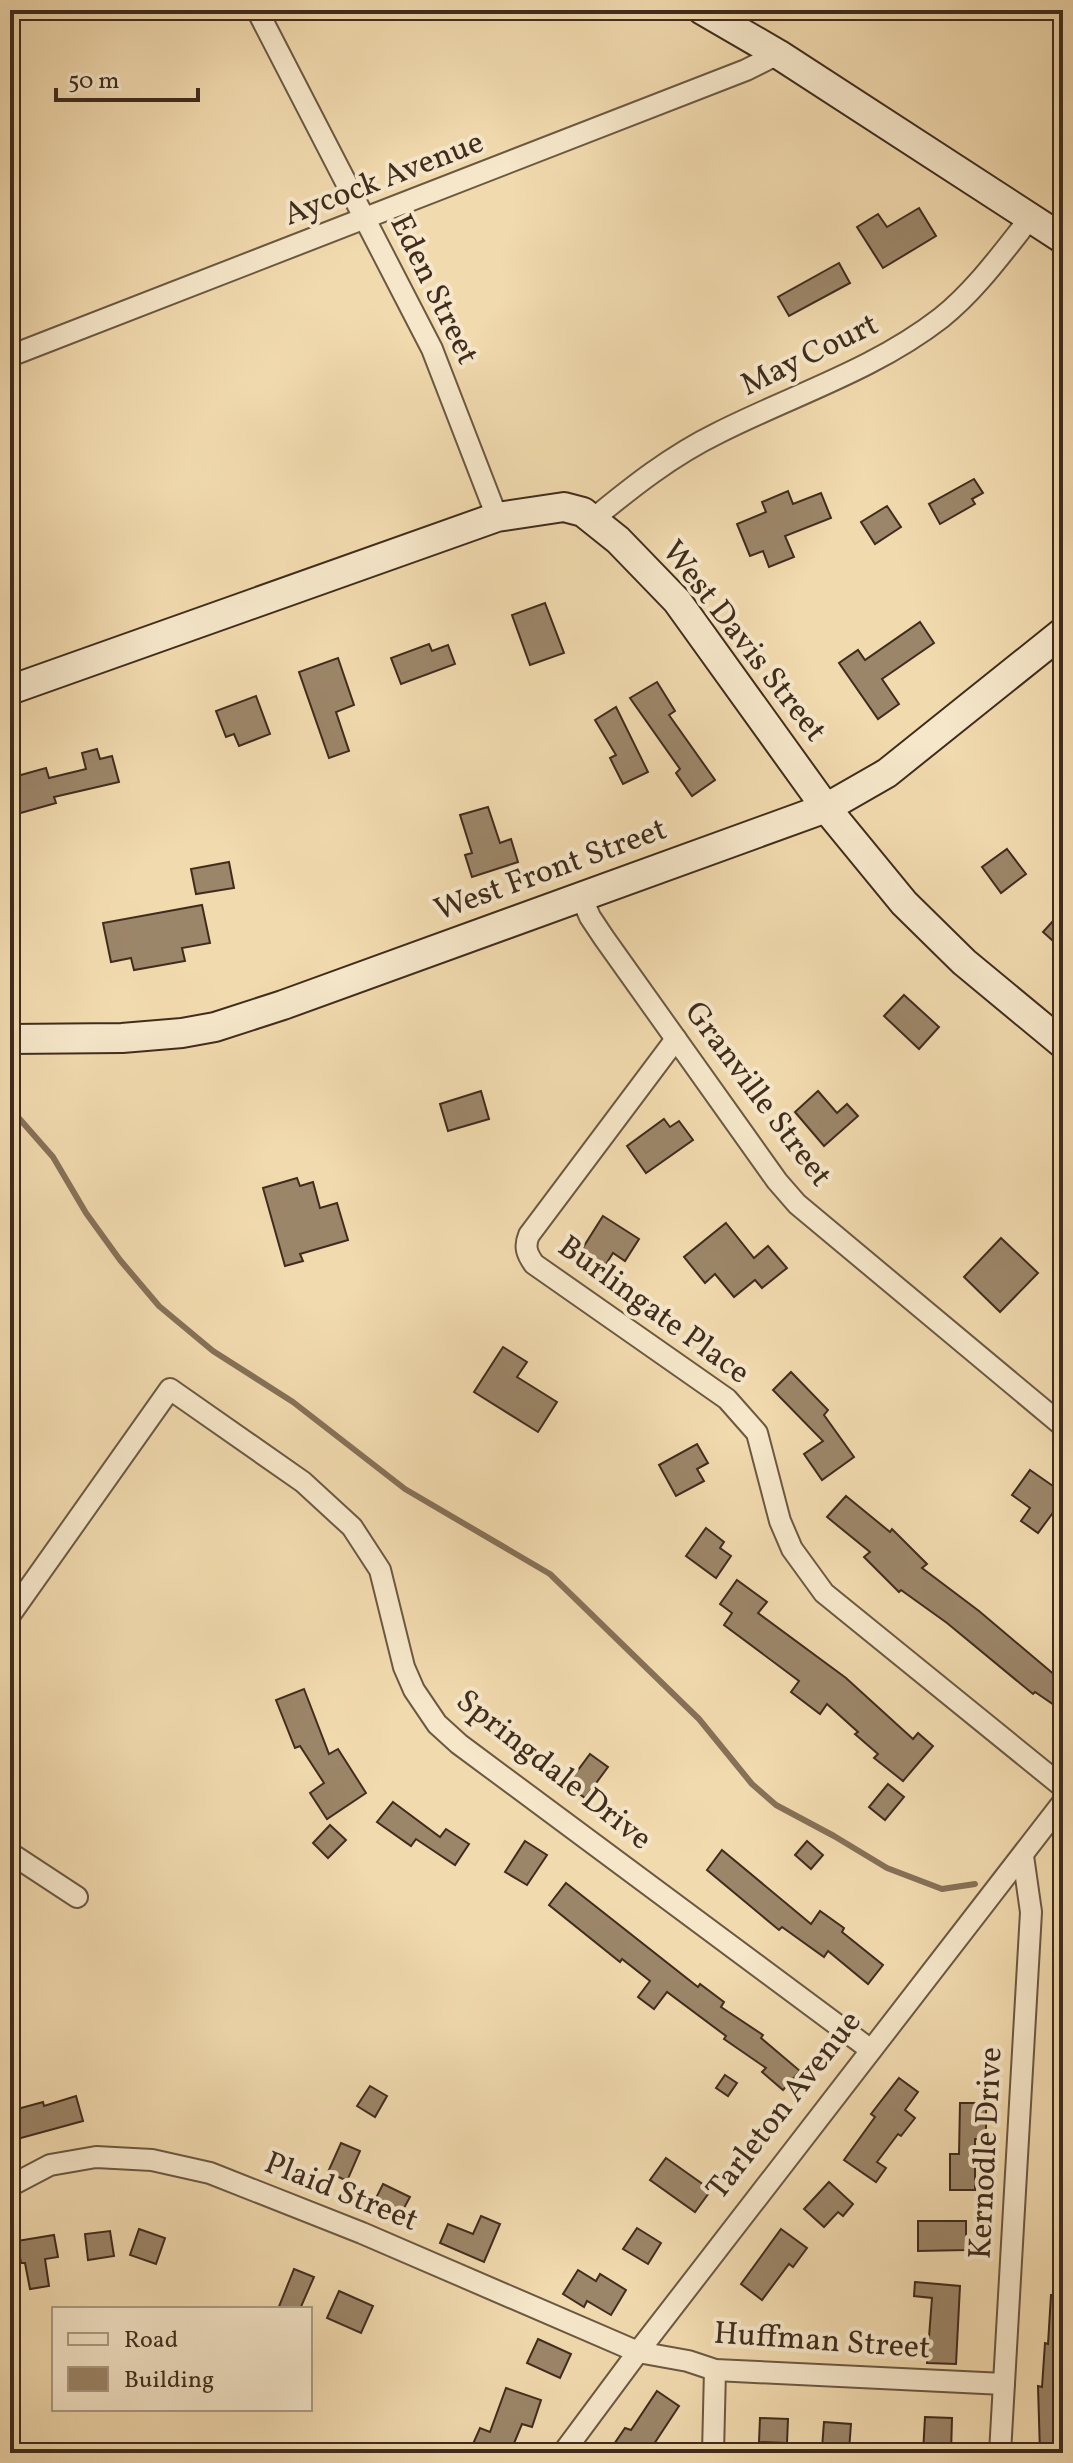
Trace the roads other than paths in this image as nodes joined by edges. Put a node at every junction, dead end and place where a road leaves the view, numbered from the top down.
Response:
1 (257, 10) edge
2 (702, 10) edge
3 (778, 54) junction
4 (1031, 217) junction
5 (364, 218) junction
6 (1063, 239) edge
7 (10, 356) edge
8 (497, 517) junction
9 (592, 520) junction
10 (1063, 632) edge
11 (10, 690) edge
12 (826, 808) junction
13 (581, 896) junction
14 (10, 1039) edge
15 (676, 1039) junction
16 (1063, 1044) edge
17 (1063, 1426) edge
18 (10, 1615) edge
19 (1063, 1787) edge
20 (1063, 1802) edge
21 (10, 1853) edge
22 (1023, 1856) junction
23 (77, 1897) dead end
24 (871, 2050) junction
25 (10, 2186) edge
26 (638, 2352) junction
27 (715, 2370) junction
28 (1004, 2384) junction
29 (563, 2453) edge
30 (713, 2453) edge
31 (1000, 2453) edge

1 - 5 street, Eden Street
2 - 3 street
3 - 4 street
3 - 5 street, Aycock Avenue
4 - 6 street
4 - 9 street, May Court
5 - 7 street, Aycock Avenue
5 - 8 street, Eden Street
8 - 9 street, West Davis Street
8 - 11 street, West Davis Street
9 - 12 street, West Davis Street
10 - 12 street, West Front Street
12 - 13 street, West Front Street
12 - 16 street, West Davis Street
13 - 14 street, West Front Street
13 - 15 street, Granville Street
15 - 17 street, Granville Street
15 - 19 street, Burlingate Place
18 - 24 street, Springdale Drive
20 - 22 street, Tarleton Avenue
21 - 23 street
22 - 24 street, Tarleton Avenue
22 - 28 street, Kernodle Drive
24 - 26 street, Tarleton Avenue
25 - 26 street, Plaid Street
26 - 27 street, Huffman Street
26 - 29 street, Tarleton Avenue
27 - 28 street, Huffman Street
27 - 30 street
28 - 31 street, Kernodle Drive

